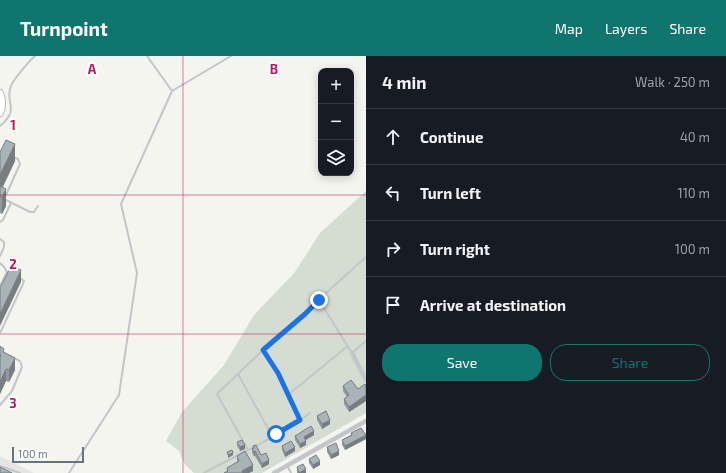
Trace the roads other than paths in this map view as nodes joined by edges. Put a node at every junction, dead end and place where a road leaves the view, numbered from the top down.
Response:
1 (35, 56) edge
2 (147, 56) edge
3 (231, 56) edge
4 (31, 57) edge
5 (172, 90) junction
6 (1, 95) edge
7 (0, 113) edge
8 (0, 126) edge
9 (11, 156) edge
10 (11, 203) junction
11 (38, 206) dead end
12 (0, 222) edge
13 (0, 239) edge
14 (0, 256) edge
15 (366, 257) edge
16 (0, 263) edge
17 (7, 272) junction
18 (12, 274) edge
19 (17, 276) edge
20 (0, 286) edge
21 (319, 300) junction
22 (0, 333) edge
23 (366, 341) edge
24 (348, 346) junction
25 (263, 350) junction
26 (0, 351) edge
27 (352, 353) junction
28 (238, 374) junction
29 (366, 380) edge
30 (289, 394) junction
31 (0, 405) edge
32 (310, 412) dead end
33 (300, 420) junction
34 (366, 421) edge
35 (272, 436) junction
36 (248, 450) junction
37 (287, 465) junction
38 (0, 466) edge
39 (20, 473) edge
40 (69, 473) edge
41 (204, 473) edge
42 (274, 473) edge
43 (291, 473) edge

1 - 4 lane
2 - 5 lane
3 - 5 lane
4 - 8 lane
5 - 40 lane
6 - 7 main road
9 - 10 lane
10 - 11 lane
10 - 12 lane
13 - 14 lane
15 - 21 lane
16 - 17 lane
17 - 18 lane
17 - 20 lane
19 - 22 lane
21 - 24 lane
21 - 25 lane
23 - 27 lane
24 - 27 lane
24 - 30 lane
25 - 28 lane
25 - 30 lane
26 - 31 lane
27 - 29 street
28 - 35 lane
28 - 36 lane
30 - 33 lane
32 - 33 lane
33 - 35 lane
34 - 37 street
35 - 36 lane
36 - 41 lane
37 - 42 street
37 - 43 lane
38 - 39 lane

